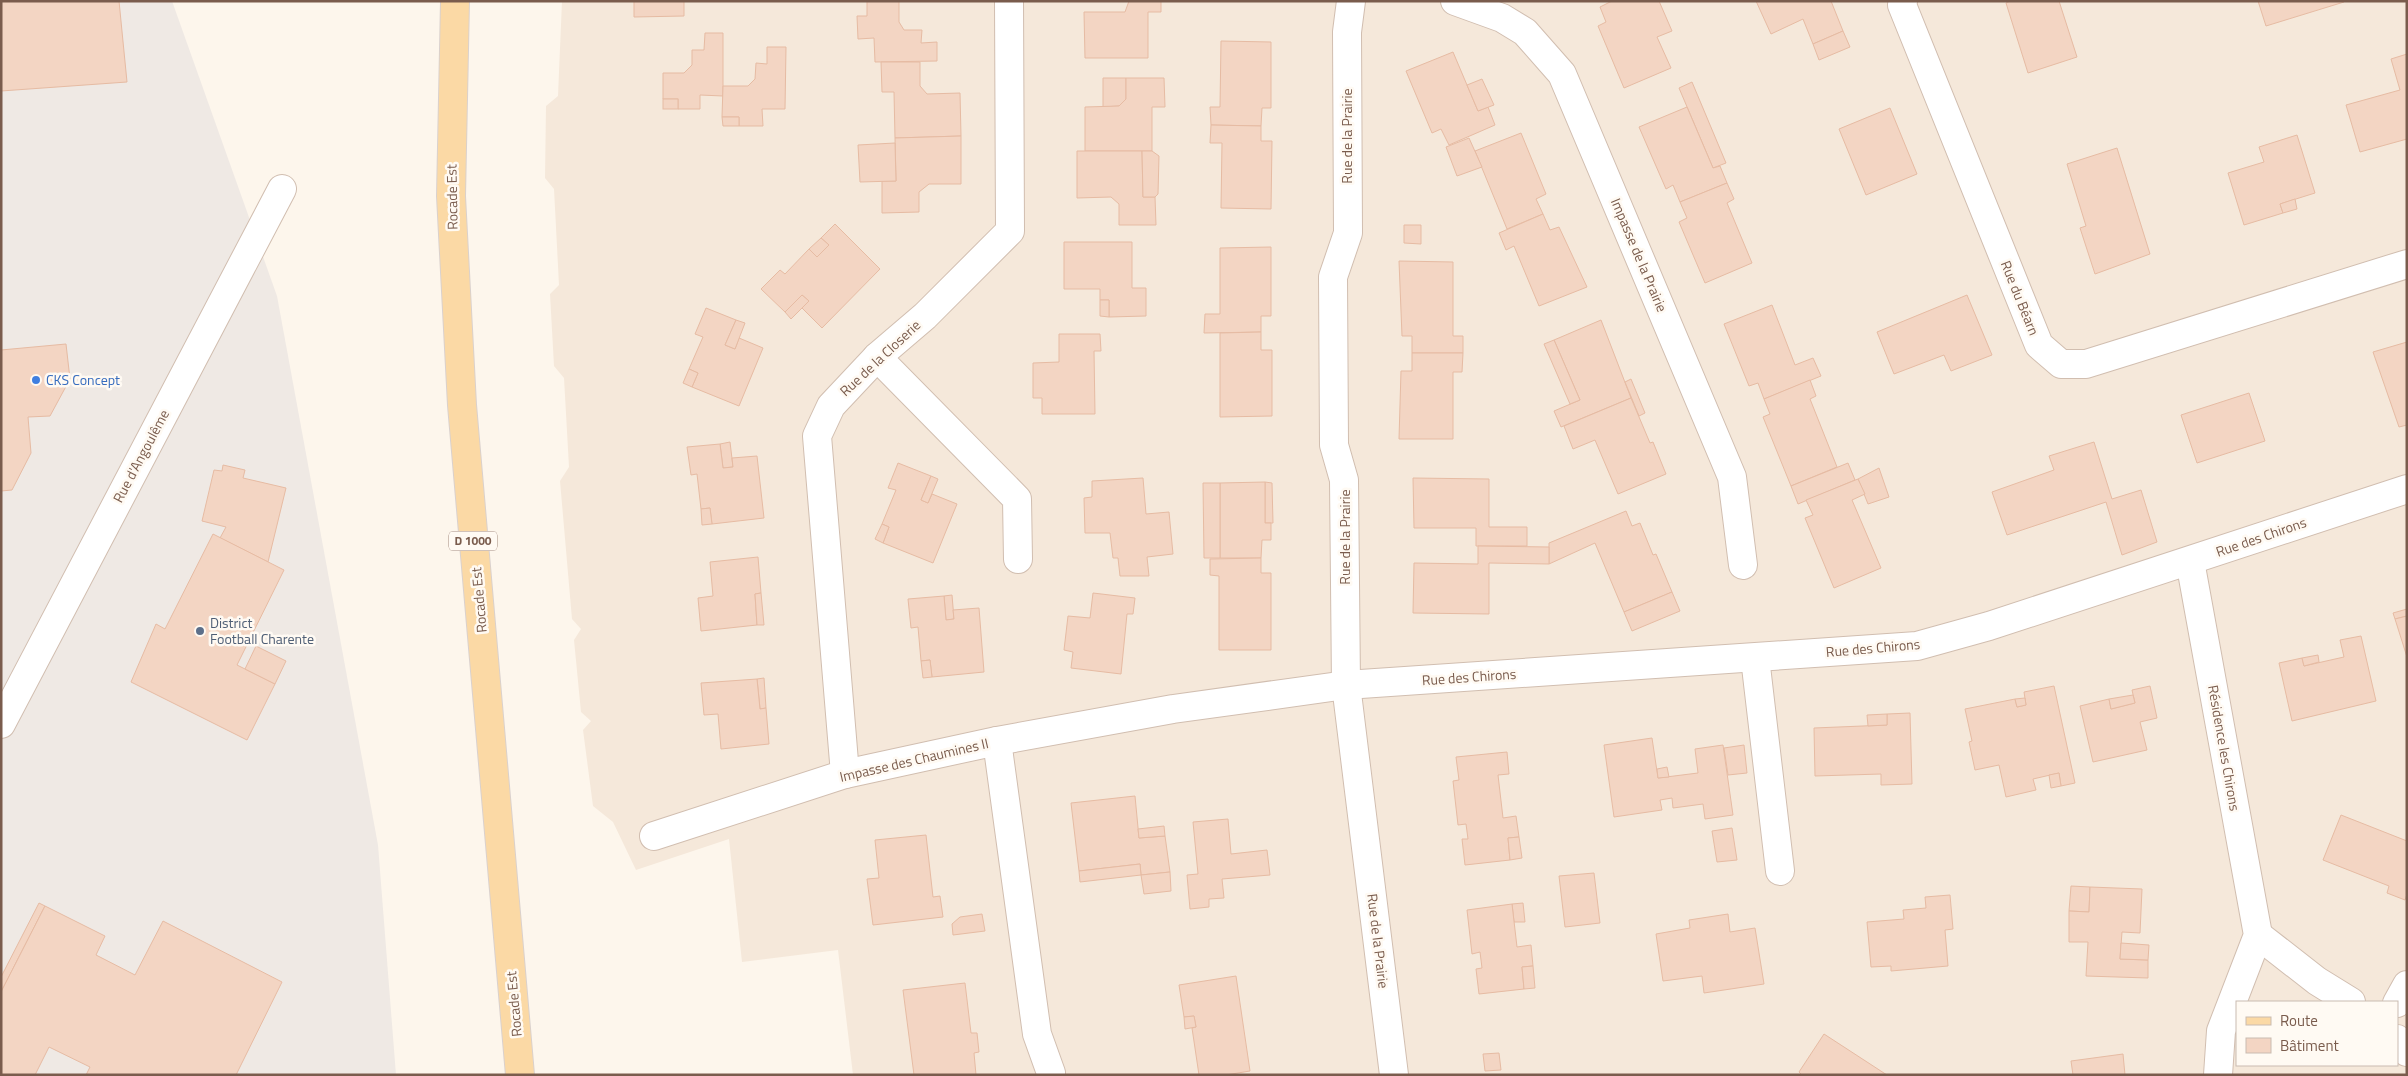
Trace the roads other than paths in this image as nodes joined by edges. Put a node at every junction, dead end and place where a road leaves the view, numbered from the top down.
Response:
1 (1009, 1) edge
2 (1351, 1) edge
3 (1455, 1) edge
4 (1903, 1) edge
5 (455, 3) edge
6 (282, 189) dead end
7 (2407, 264) edge
8 (877, 357) junction
9 (2407, 489) edge
10 (1018, 559) dead end
11 (2190, 561) junction
12 (1743, 565) dead end
13 (1755, 658) junction
14 (1346, 685) junction
15 (1, 724) edge
16 (997, 742) junction
17 (845, 774) junction
18 (654, 836) dead end
19 (1780, 871) dead end
20 (2258, 935) junction
21 (2407, 985) edge
22 (2349, 1001) edge
23 (2398, 1001) edge
24 (2398, 1040) edge
25 (2407, 1052) edge
26 (1051, 1073) dead end
27 (520, 1075) edge
28 (1394, 1075) edge
29 (2218, 1075) edge

1 - 8 street, Rue de la Closerie
2 - 14 street, Rue de la Prairie
3 - 12 street, Impasse de la Prairie
4 - 7 street, Rue du Béarn
5 - 27 main road, Rocade Est / D 1000
6 - 15 street, Rue d'Angoulême
8 - 10 street
8 - 17 street, Rue de la Closerie
9 - 11 street, Rue des Chirons
11 - 13 street, Rue des Chirons
11 - 20 street, Résidence les Chirons
13 - 14 street, Rue des Chirons
13 - 19 street
14 - 16 street, Rue des Chirons
14 - 28 street, Rue de la Prairie
16 - 17 street, Impasse des Chaumines II
16 - 26 street, Impasse des Chaumines II
17 - 18 street, Impasse des Chaumines II
20 - 22 street
20 - 29 street
21 - 23 street
24 - 25 street

